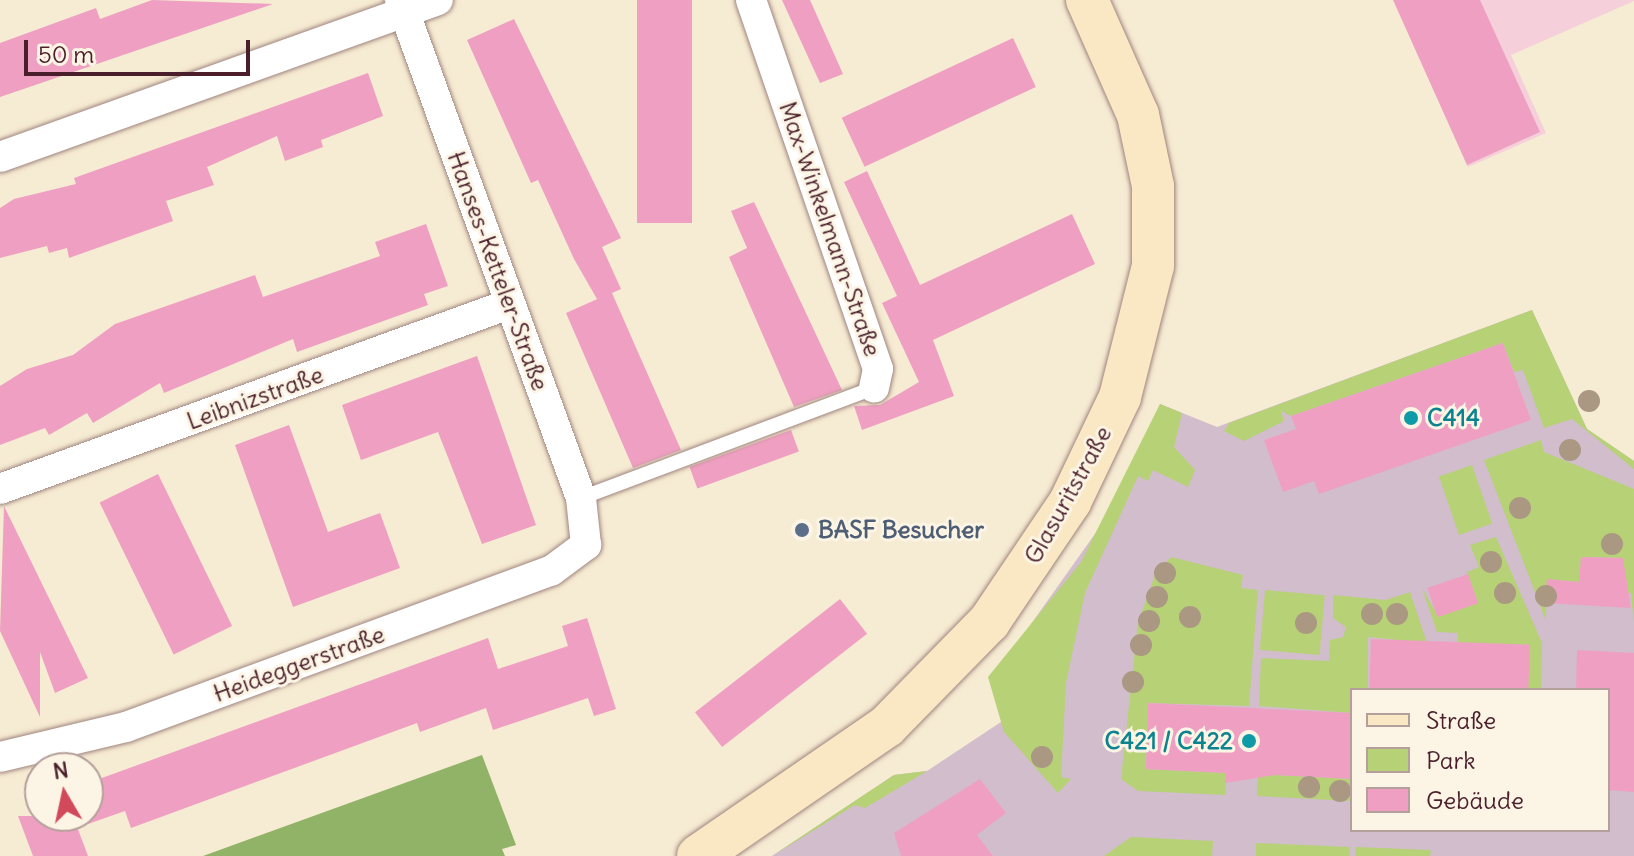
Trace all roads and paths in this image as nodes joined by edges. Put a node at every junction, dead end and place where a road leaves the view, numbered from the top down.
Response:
1 (438, 0) edge
2 (751, 0) edge
3 (1087, 0) edge
4 (402, 6) edge
5 (0, 157) edge
6 (509, 304) junction
7 (874, 388) joint
8 (0, 489) edge
9 (581, 498) junction
10 (586, 545) joint
11 (0, 757) edge
12 (698, 856) edge

1 - 4 street
2 - 7 street, Max-Winkelmann-Straße
3 - 12 main road, Glasuritstraße
4 - 5 street
4 - 6 street, Hanses-Ketteler-Straße
6 - 8 street, Leibnizstraße
6 - 9 street, Hanses-Ketteler-Straße
7 - 9 lane, Max-Winkelmann-Straße
9 - 10 street, Hanses-Ketteler-Straße
10 - 11 street, Heideggerstraße

